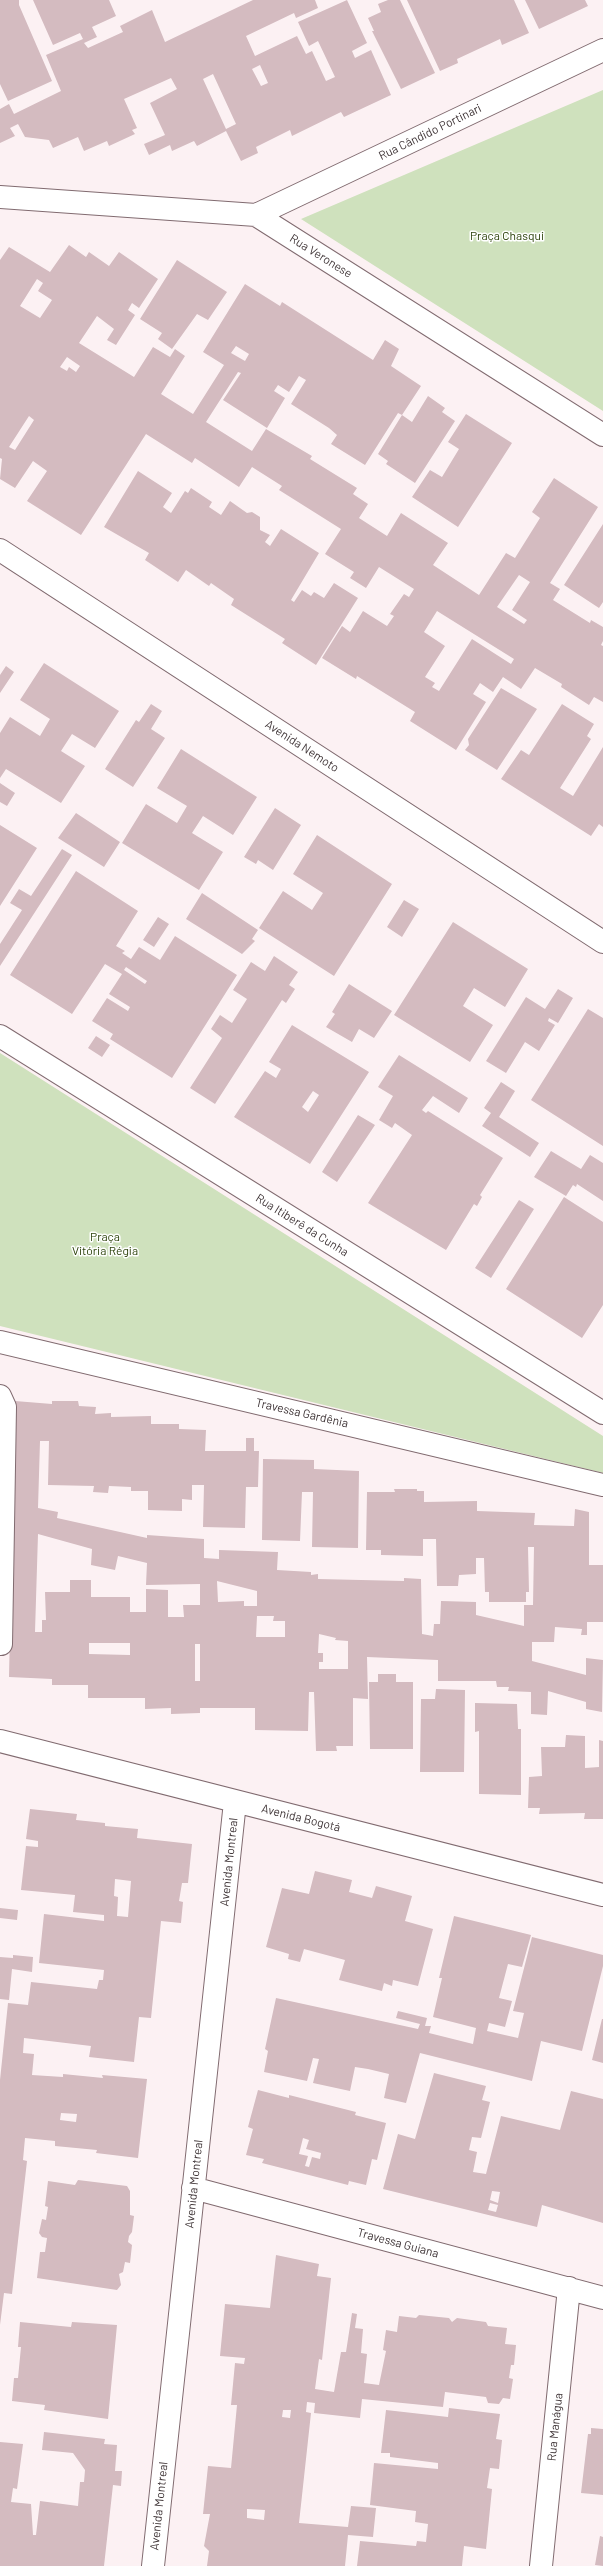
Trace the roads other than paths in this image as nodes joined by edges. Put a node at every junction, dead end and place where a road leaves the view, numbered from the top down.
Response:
1 (603, 50) edge
2 (0, 198) edge
3 (256, 215) junction
4 (603, 435) edge
5 (0, 550) edge
6 (603, 942) edge
7 (0, 1036) edge
8 (0, 1342) edge
9 (0, 1396) edge
10 (603, 1414) edge
11 (603, 1485) edge
12 (1, 1644) dead end
13 (0, 1741) edge
14 (235, 1802) junction
15 (603, 1895) edge
16 (193, 2188) junction
17 (569, 2288) junction
18 (603, 2298) edge
19 (153, 2566) edge
20 (541, 2566) edge

1 - 3 street, Rua Cândido Portinari
2 - 3 street, Rua Veronese
3 - 4 street, Rua Veronese
5 - 6 street, Avenida Nemoto
7 - 10 street, Rua Itiberê da Cunha
8 - 11 street, Travessa Gardênia
9 - 12 street
13 - 14 street, Avenida Bogotá
14 - 15 street, Avenida Bogotá
14 - 16 street, Avenida Montreal
16 - 17 street, Travessa Guiana
16 - 19 street, Avenida Montreal
17 - 18 street, Travessa Guiana
17 - 20 street, Rua Manágua

